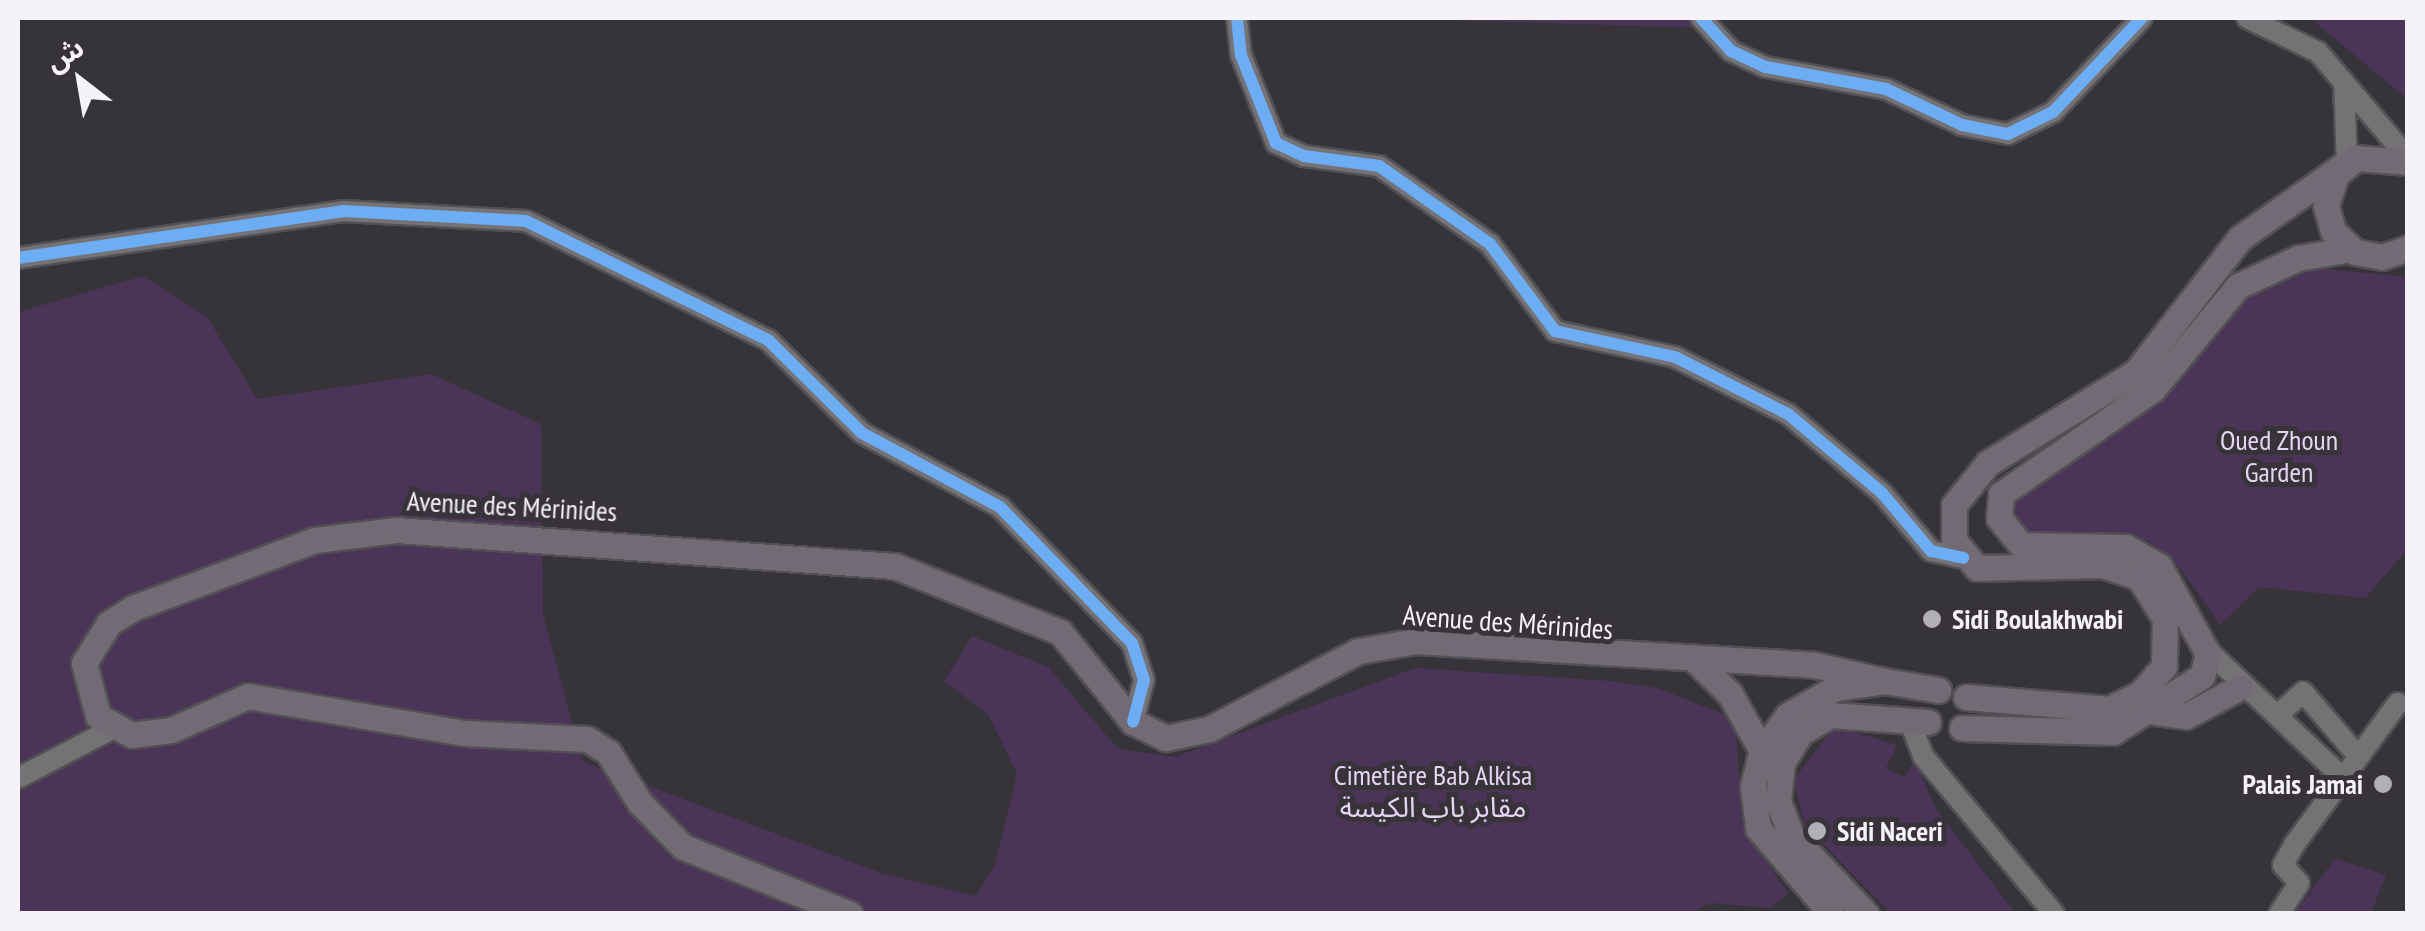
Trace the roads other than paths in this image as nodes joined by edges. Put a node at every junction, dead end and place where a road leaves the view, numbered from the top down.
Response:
1 (1238, 18) edge
2 (1701, 18) edge
3 (2142, 18) edge
4 (2247, 18) edge
5 (2341, 76) junction
6 (2408, 160) edge
7 (2346, 164) junction
8 (2351, 249) junction
9 (2403, 252) edge
10 (18, 258) edge
11 (1963, 558) junction
12 (2203, 646) junction
13 (1698, 663) junction
14 (1784, 666) junction
15 (1885, 681) junction
16 (2191, 683) junction
17 (2247, 687) junction
18 (1835, 688) junction
19 (1966, 697) junction
20 (2398, 702) dead end
21 (1925, 711) junction
22 (2156, 712) junction
23 (2280, 714) junction
24 (1133, 722) junction
25 (1962, 728) junction
26 (112, 730) junction
27 (1762, 751) junction
28 (2358, 756) junction
29 (2342, 777) junction
30 (18, 778) edge
31 (850, 914) edge
32 (1832, 914) edge
33 (1866, 914) edge
34 (2054, 914) edge
35 (2278, 914) edge

1 - 11 street
2 - 3 street
4 - 5 street
5 - 6 street
5 - 7 street
6 - 7 main road
7 - 8 main road
7 - 11 main road
8 - 9 main road
8 - 12 main road
10 - 24 street
11 - 19 main road
12 - 16 main road
12 - 17 street
13 - 14 main road, Avenue des Mérinides
13 - 24 main road, Avenue des Mérinides
13 - 27 main road
14 - 15 main road
14 - 18 main road
15 - 18 main road
15 - 21 main road
16 - 17 street
16 - 22 main road
17 - 22 main road
17 - 23 street
18 - 21 main road
18 - 27 main road
19 - 21 main road
19 - 25 main road
20 - 28 street
21 - 25 main road
21 - 33 main road
21 - 34 street
22 - 25 main road
23 - 28 street
23 - 29 street
24 - 26 main road, Avenue des Mérinides
26 - 30 street
26 - 31 main road
27 - 32 main road
28 - 29 street
29 - 35 street

